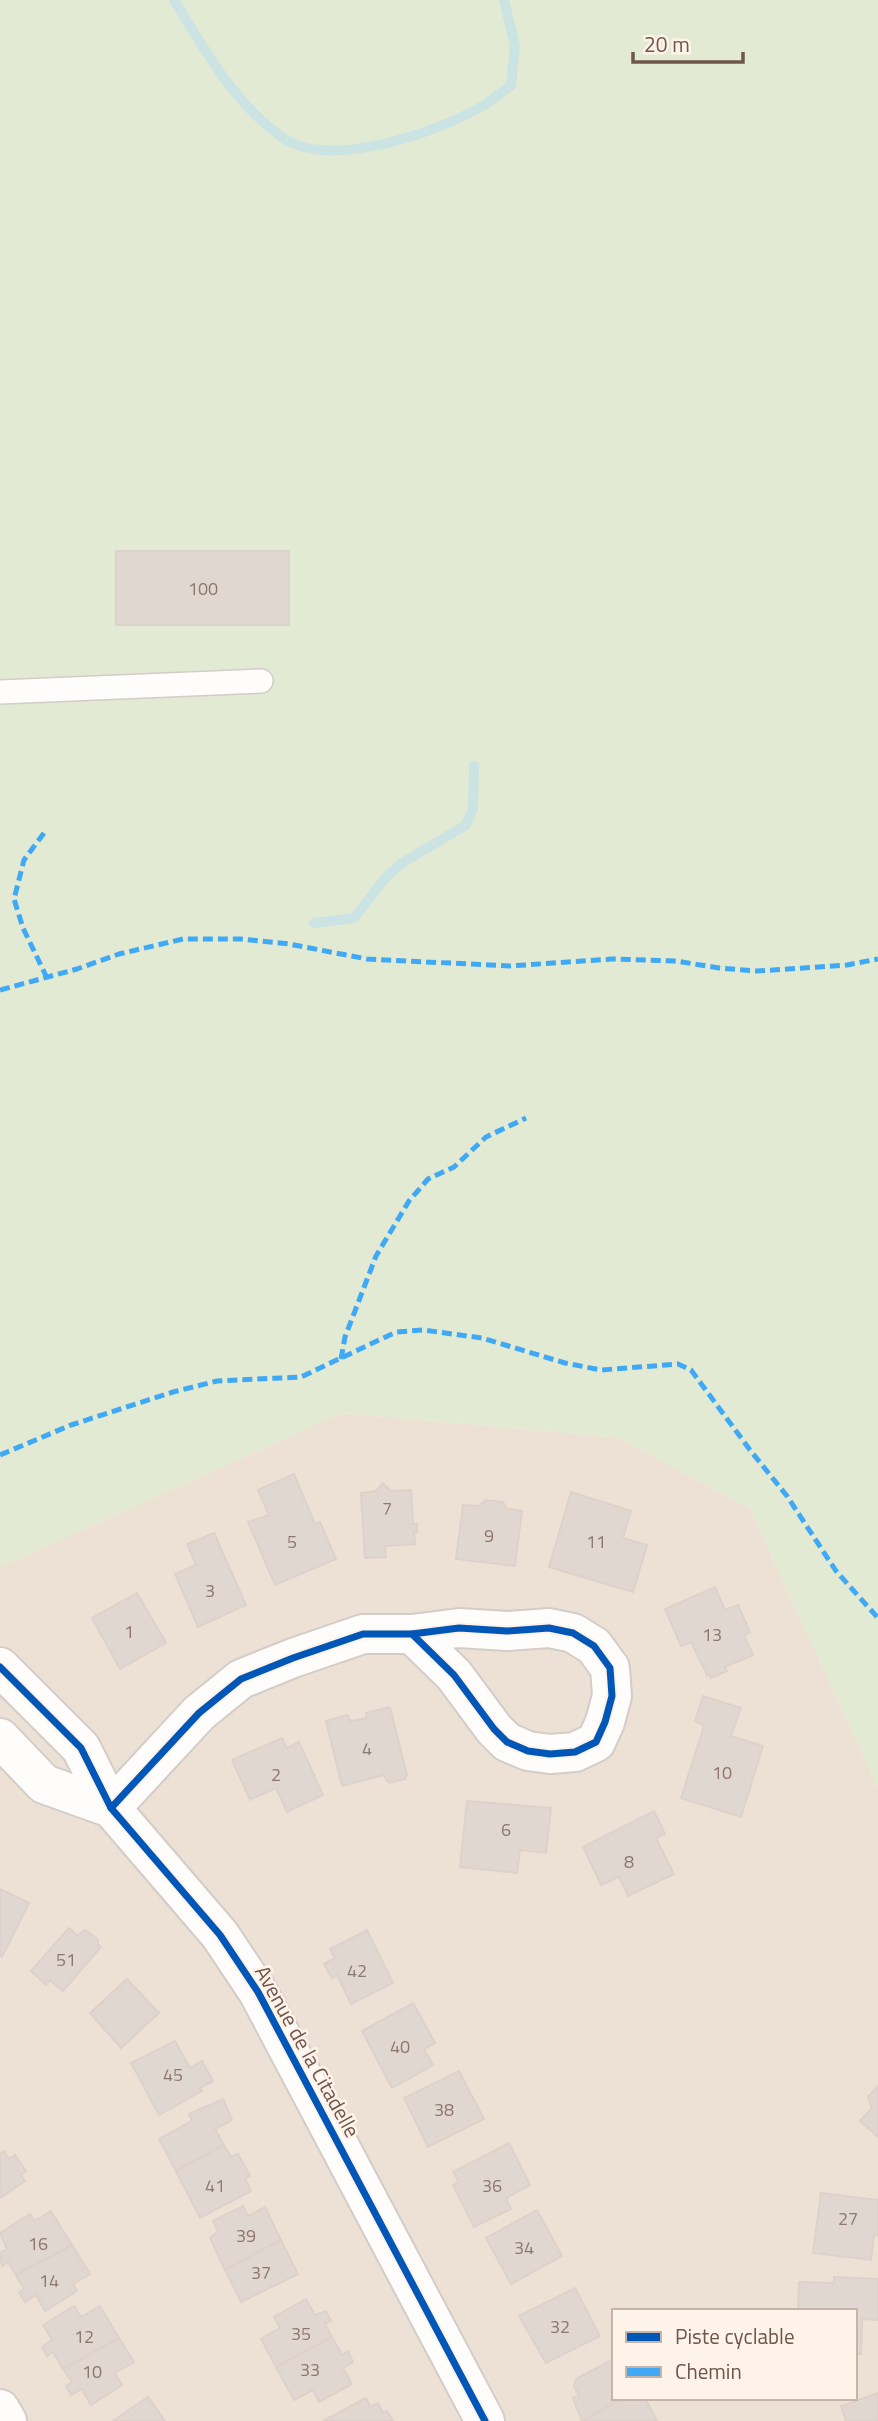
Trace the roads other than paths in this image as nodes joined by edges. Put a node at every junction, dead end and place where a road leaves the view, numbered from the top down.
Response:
1 (261, 681) dead end
2 (0, 692) edge
3 (412, 1634) junction
4 (0, 1667) edge
5 (0, 1738) edge
6 (111, 1808) junction
7 (0, 2409) edge
8 (7, 2421) edge
9 (485, 2421) edge

1 - 2 lane
3 - 3 street
3 - 6 street
4 - 6 street, Avenue de la Citadelle
5 - 6 street, Avenue de la Citadelle
6 - 9 street, Avenue de la Citadelle
7 - 8 street

